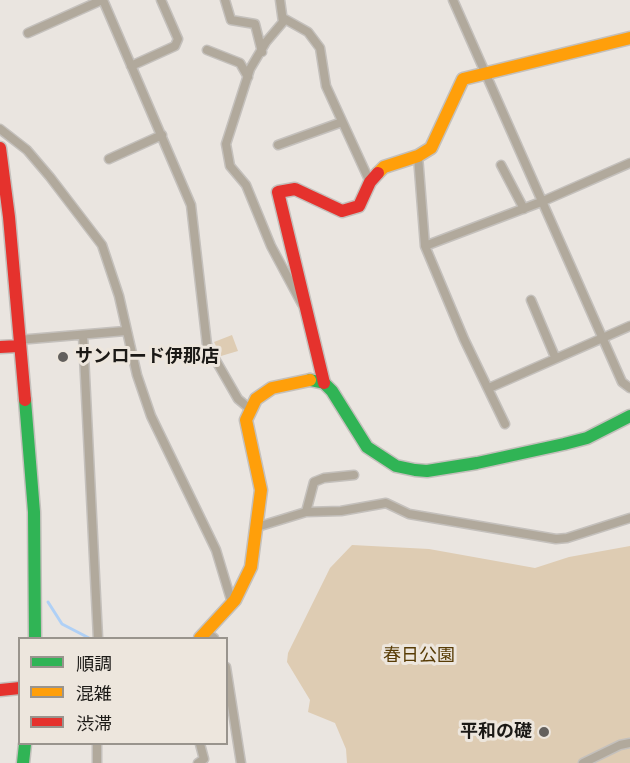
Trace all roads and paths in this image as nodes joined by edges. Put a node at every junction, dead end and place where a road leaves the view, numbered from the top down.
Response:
1 (102, 0) edge
2 (161, 0) edge
3 (225, 0) edge
4 (280, 0) edge
5 (453, 0) edge
6 (283, 18) junction
7 (28, 33) dead end
8 (630, 38) edge
9 (207, 50) dead end
10 (262, 52) junction
11 (131, 66) junction
12 (483, 72) junction
13 (248, 77) junction
14 (342, 122) junction
15 (0, 129) edge
16 (162, 135) junction
17 (278, 145) dead end
18 (0, 148) edge
19 (418, 156) junction
20 (109, 159) dead end
21 (630, 163) edge
22 (501, 165) dead end
23 (370, 182) junction
24 (542, 202) junction
25 (524, 209) junction
26 (425, 246) junction
27 (531, 300) dead end
28 (307, 315) junction
29 (630, 326) edge
30 (125, 331) junction
31 (83, 335) junction
32 (603, 338) junction
33 (19, 343) junction
34 (0, 347) edge
35 (555, 357) junction
36 (324, 383) junction
37 (489, 388) junction
38 (630, 388) edge
39 (250, 408) junction
40 (630, 416) edge
41 (505, 424) dead end
42 (354, 475) dead end
43 (306, 513) junction
44 (630, 518) edge
45 (257, 527) junction
46 (232, 603) junction
47 (207, 636) edge
48 (35, 637) edge
49 (98, 637) edge
50 (228, 680) edge
51 (18, 688) edge
52 (0, 690) edge
53 (630, 744) edge
54 (25, 745) edge
55 (97, 745) edge
56 (200, 745) edge
57 (23, 763) edge
58 (97, 763) edge
59 (198, 763) edge
60 (241, 763) edge
61 (583, 763) edge

1 - 7 street
1 - 11 street
2 - 11 street
3 - 10 street
4 - 6 street
5 - 12 street
6 - 10 street
6 - 14 street
8 - 12 street
9 - 13 street
10 - 13 street
11 - 16 street
12 - 19 street
12 - 24 street
13 - 28 street
14 - 17 street
14 - 23 street
15 - 30 street
16 - 20 street
16 - 39 street
18 - 33 street
19 - 23 street
19 - 26 street
21 - 24 street
22 - 25 street
23 - 28 street
24 - 25 street
24 - 32 street
25 - 26 street
26 - 37 street
27 - 35 street
28 - 36 street
29 - 32 street
30 - 31 street
30 - 46 street
31 - 33 street
31 - 49 street
32 - 35 street
32 - 38 street
33 - 34 street
33 - 48 street
35 - 37 street
36 - 39 street
36 - 40 street
37 - 41 street
39 - 45 street
42 - 43 street
43 - 44 street
43 - 45 street
45 - 46 street
46 - 47 street
50 - 60 street
51 - 52 street
53 - 61 street
54 - 57 street
55 - 58 street
56 - 59 street

